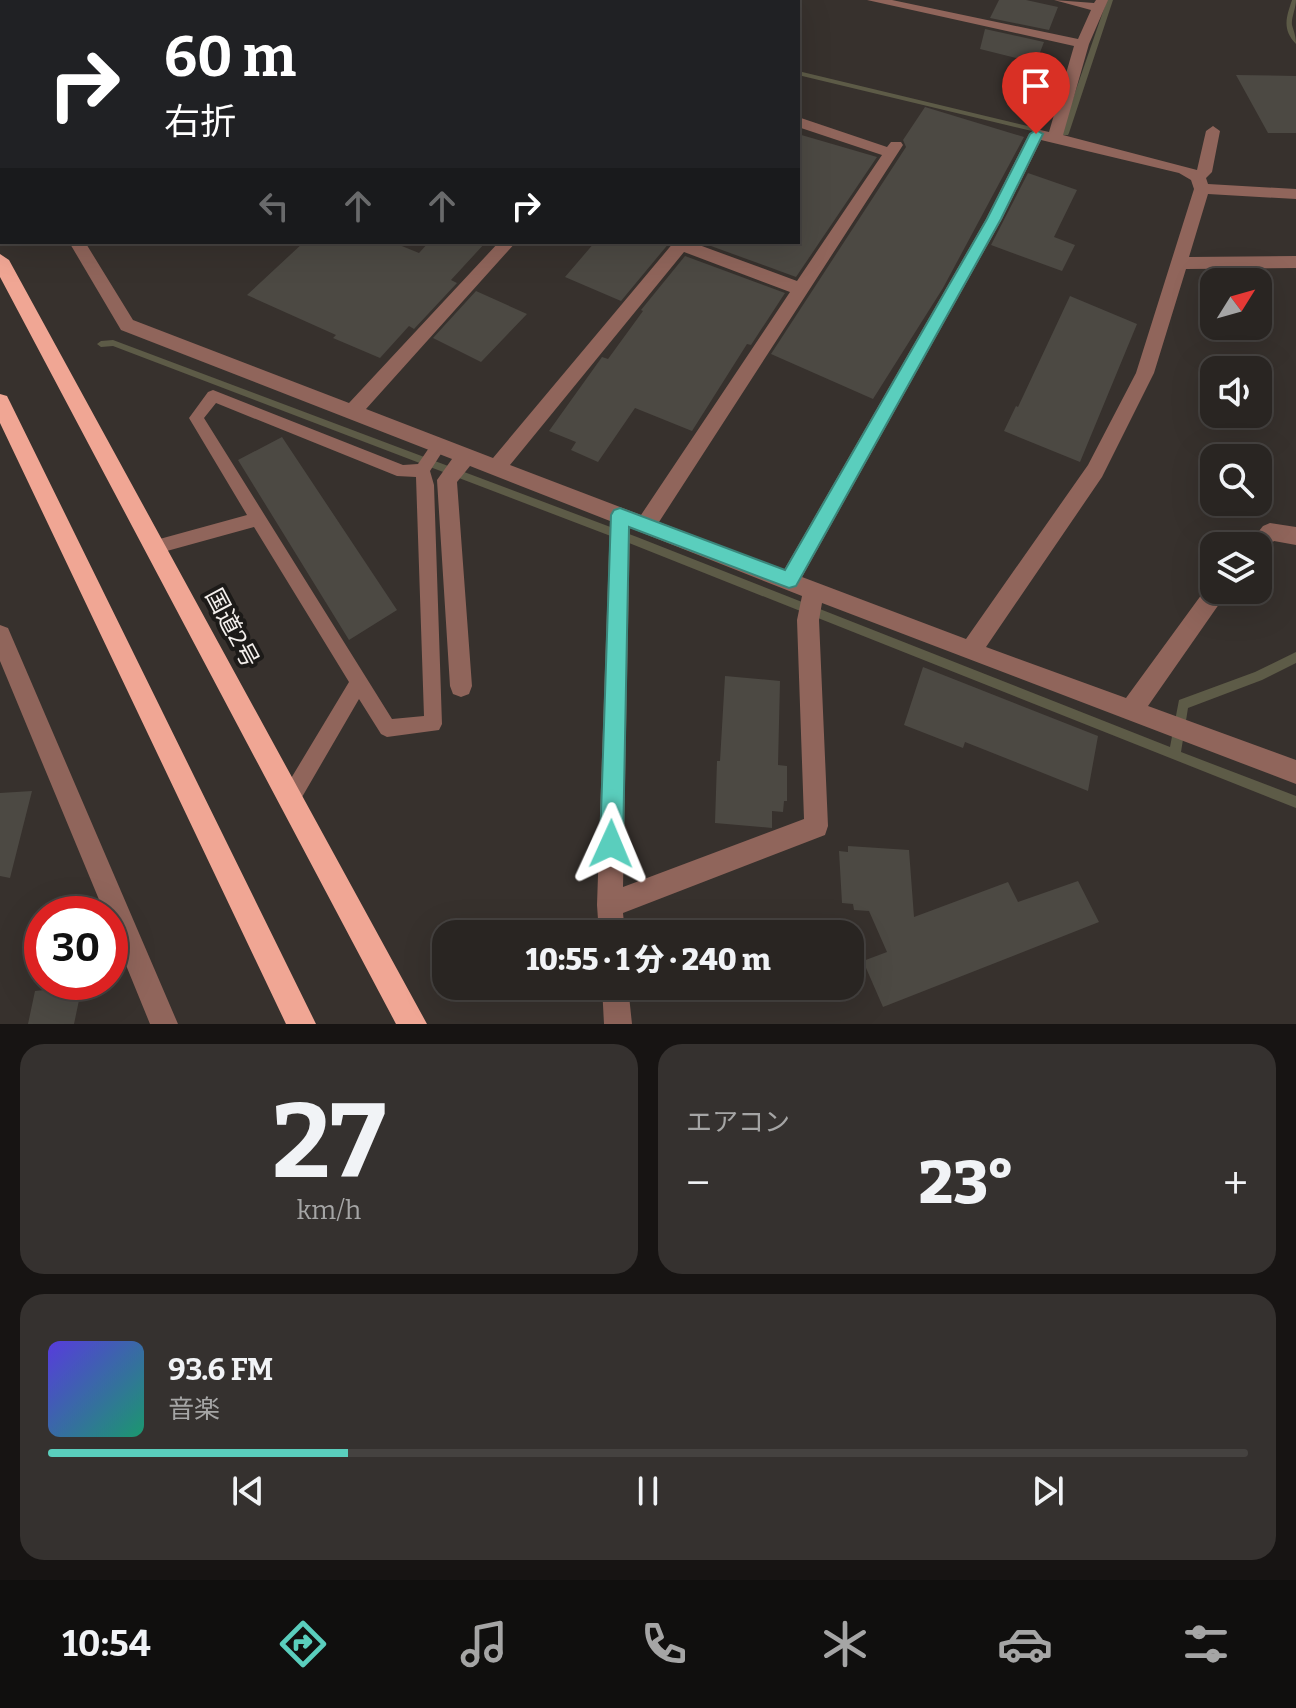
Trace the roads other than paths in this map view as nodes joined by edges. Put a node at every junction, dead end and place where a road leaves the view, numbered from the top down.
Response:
1 (873, 0) edge
2 (1060, 0) edge
3 (1101, 4) edge
4 (1082, 44) junction
5 (800, 123) edge
6 (1213, 131) dead end
7 (1055, 138) junction
8 (1200, 183) junction
9 (1296, 194) edge
10 (78, 244) edge
11 (506, 244) edge
12 (681, 244) edge
13 (685, 244) edge
14 (0, 260) edge
15 (1296, 262) edge
16 (1180, 263) junction
17 (801, 289) junction
18 (0, 402) edge
19 (352, 412) junction
20 (429, 459) junction
21 (457, 467) junction
22 (497, 467) junction
23 (258, 519) junction
24 (647, 523) junction
25 (619, 528) junction
26 (1272, 532) edge
27 (1296, 536) edge
28 (156, 547) junction
29 (789, 580) junction
30 (811, 603) junction
31 (1207, 604) edge
32 (0, 635) edge
33 (970, 651) junction
34 (359, 682) junction
35 (461, 686) dead end
36 (1132, 709) junction
37 (1296, 772) edge
38 (291, 797) junction
39 (610, 905) junction
40 (611, 920) edge
41 (616, 1000) edge
42 (164, 1024) edge
43 (301, 1024) edge
44 (412, 1024) edge
45 (618, 1024) edge

1 - 4 street
2 - 3 street
3 - 4 street
4 - 7 street
5 - 17 street
6 - 8 street
7 - 8 street
7 - 29 street
8 - 9 street
8 - 16 street
10 - 19 street
11 - 19 street
12 - 22 street
13 - 17 street
14 - 28 highway, 国道2号
15 - 16 street
16 - 33 street
17 - 24 street
18 - 43 highway
19 - 20 street
20 - 21 street
20 - 23 lane
20 - 34 lane
21 - 22 street
21 - 35 street
22 - 25 street
23 - 28 lane
23 - 34 lane
24 - 25 street
24 - 29 street
25 - 39 street
26 - 27 street
28 - 38 highway, 国道2号
29 - 30 street
30 - 33 street
30 - 39 street
31 - 36 street
32 - 42 street
33 - 36 street
34 - 38 lane
36 - 37 street
38 - 44 highway, 国道2号
39 - 40 street
41 - 45 street

